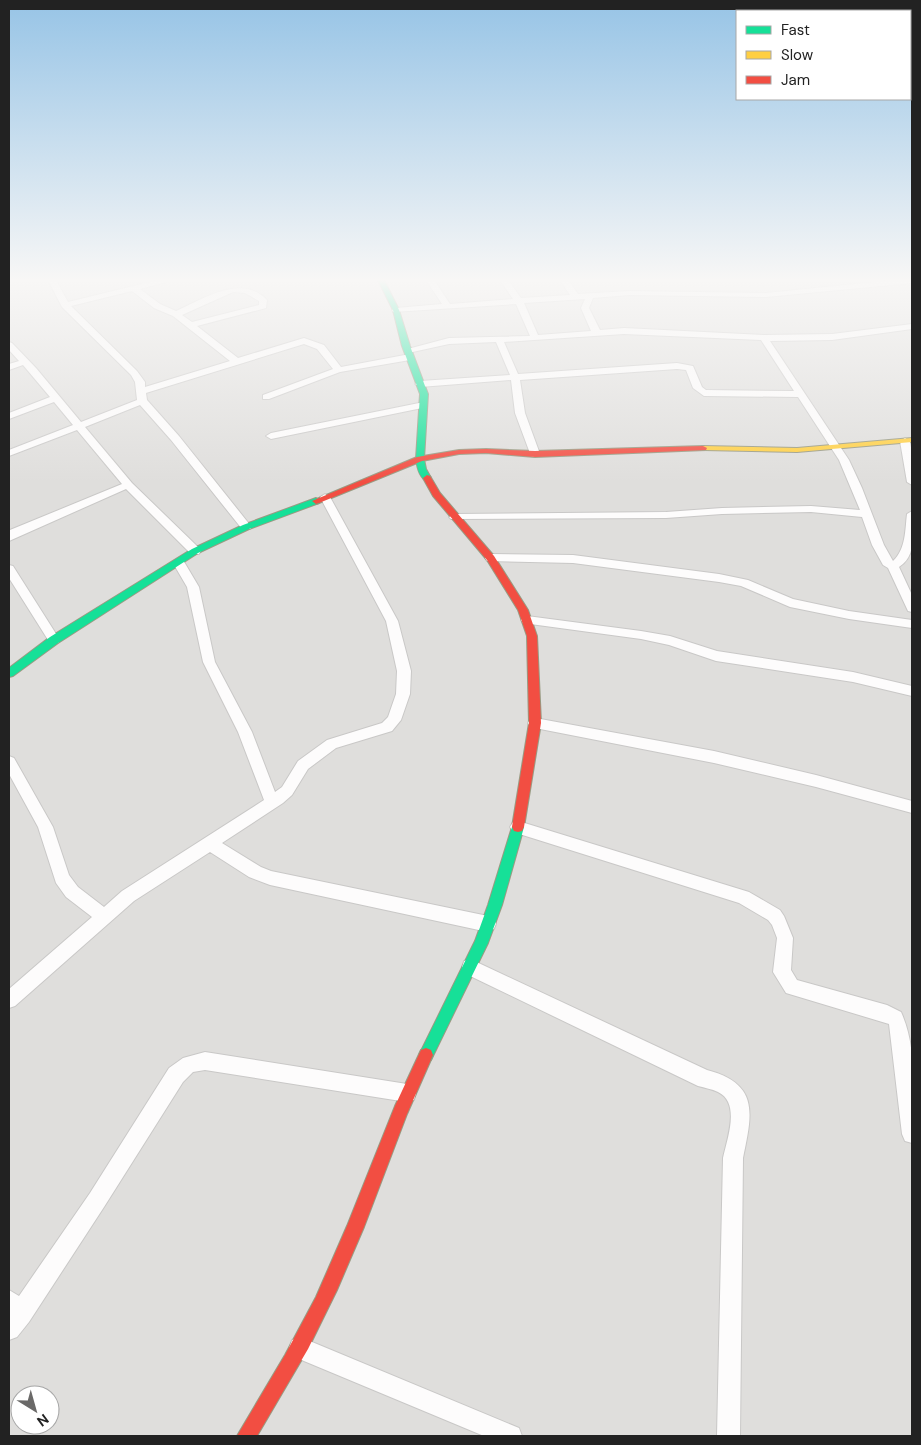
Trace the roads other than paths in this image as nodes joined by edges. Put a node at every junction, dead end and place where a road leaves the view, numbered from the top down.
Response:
1 (108, 347) edge
2 (219, 347) edge
3 (283, 347) edge
4 (320, 347) edge
5 (407, 347) edge
6 (428, 347) edge
7 (503, 347) edge
8 (770, 347) edge
9 (409, 353) junction
10 (12, 354) edge
11 (24, 362) junction
12 (237, 362) junction
13 (9, 367) edge
14 (338, 370) junction
15 (515, 377) junction
16 (420, 384) junction
17 (801, 394) junction
18 (142, 396) junction
19 (266, 397) dead end
20 (56, 398) junction
21 (424, 405) junction
22 (9, 416) edge
23 (80, 426) junction
24 (271, 436) dead end
25 (908, 440) edge
26 (835, 447) junction
27 (9, 453) edge
28 (535, 454) junction
29 (420, 458) junction
30 (912, 482) edge
31 (128, 485) junction
32 (325, 498) junction
33 (866, 514) junction
34 (912, 514) edge
35 (455, 517) junction
36 (246, 527) junction
37 (9, 537) edge
38 (195, 551) junction
39 (491, 558) junction
40 (179, 562) junction
41 (893, 566) junction
42 (9, 569) edge
43 (14, 588) edge
44 (912, 608) edge
45 (527, 620) junction
46 (912, 624) edge
47 (54, 640) junction
48 (9, 673) edge
49 (912, 691) edge
50 (534, 724) junction
51 (9, 762) edge
52 (272, 803) junction
53 (912, 807) edge
54 (518, 827) junction
55 (209, 843) junction
56 (104, 917) junction
57 (488, 924) junction
58 (470, 967) junction
59 (9, 1000) edge
60 (407, 1093) junction
61 (912, 1134) edge
62 (13, 1315) edge
63 (300, 1348) junction
64 (246, 1436) edge
65 (511, 1436) edge
66 (729, 1436) edge

1 - 18 street
2 - 12 street
3 - 12 street
4 - 14 street
5 - 9 street
6 - 9 street
7 - 15 street
8 - 17 street
9 - 14 street
9 - 16 street
10 - 11 street
11 - 13 street
11 - 20 street
12 - 18 street
14 - 19 street
15 - 16 street
15 - 17 street
15 - 28 street
16 - 21 street
17 - 26 street
18 - 23 street
18 - 36 street
20 - 22 street
20 - 23 street
21 - 24 street
21 - 29 street
23 - 27 street
23 - 31 street
25 - 26 street
25 - 30 street
26 - 28 street
26 - 33 street
28 - 29 street
29 - 32 street
29 - 35 street
31 - 37 street
31 - 38 street
32 - 36 street
32 - 52 street
33 - 35 street
33 - 41 street
34 - 41 street
35 - 39 street
36 - 38 street
38 - 40 street
39 - 45 street
39 - 46 street
40 - 47 street
40 - 52 street
41 - 44 street
42 - 43 street
43 - 47 street
45 - 49 street
45 - 50 street
47 - 48 street
50 - 53 street
50 - 54 street
51 - 56 street
52 - 55 street
54 - 57 street
54 - 61 street
55 - 56 street
55 - 57 street
56 - 59 street
57 - 58 street
58 - 60 street
58 - 66 street
60 - 62 street
60 - 63 street
63 - 64 street
63 - 65 street

